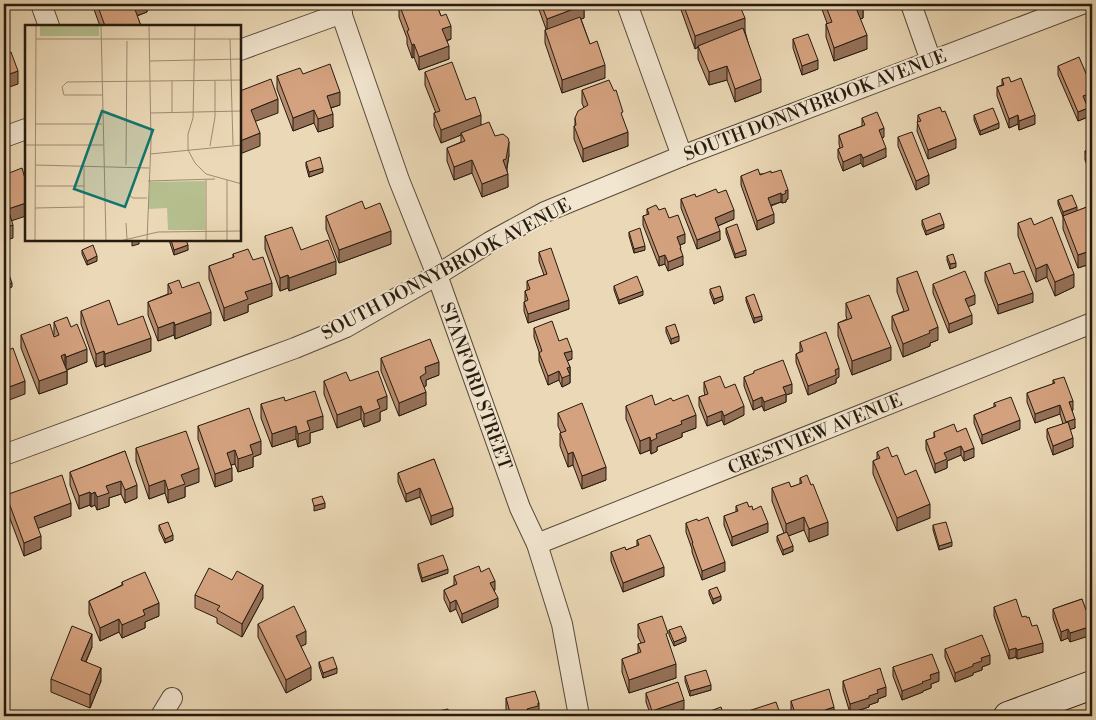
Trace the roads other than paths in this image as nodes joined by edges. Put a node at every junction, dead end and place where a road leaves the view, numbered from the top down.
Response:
1 (41, 4) edge
2 (627, 4) edge
3 (911, 4) edge
4 (1082, 4) edge
5 (340, 8) edge
6 (50, 25) edge
7 (241, 50) edge
8 (932, 61) junction
9 (25, 129) edge
10 (4, 137) edge
11 (682, 156) junction
12 (437, 275) junction
13 (1092, 323) edge
14 (4, 455) edge
15 (537, 544) junction
16 (1092, 685) edge
17 (172, 698) dead end
18 (162, 716) edge
19 (579, 716) edge
20 (1008, 716) edge

1 - 6 street
2 - 11 street
3 - 8 street
4 - 8 street, SOUTH DONNYBROOK AVENUE
5 - 7 street
5 - 12 street, STANFORD STREET
8 - 11 street, SOUTH DONNYBROOK AVENUE
9 - 10 street
11 - 12 street, SOUTH DONNYBROOK AVENUE
12 - 14 street, SOUTH DONNYBROOK AVENUE
12 - 15 street, STANFORD STREET
13 - 15 street, CRESTVIEW AVENUE
15 - 19 street, STANFORD STREET
16 - 20 street
17 - 18 street

